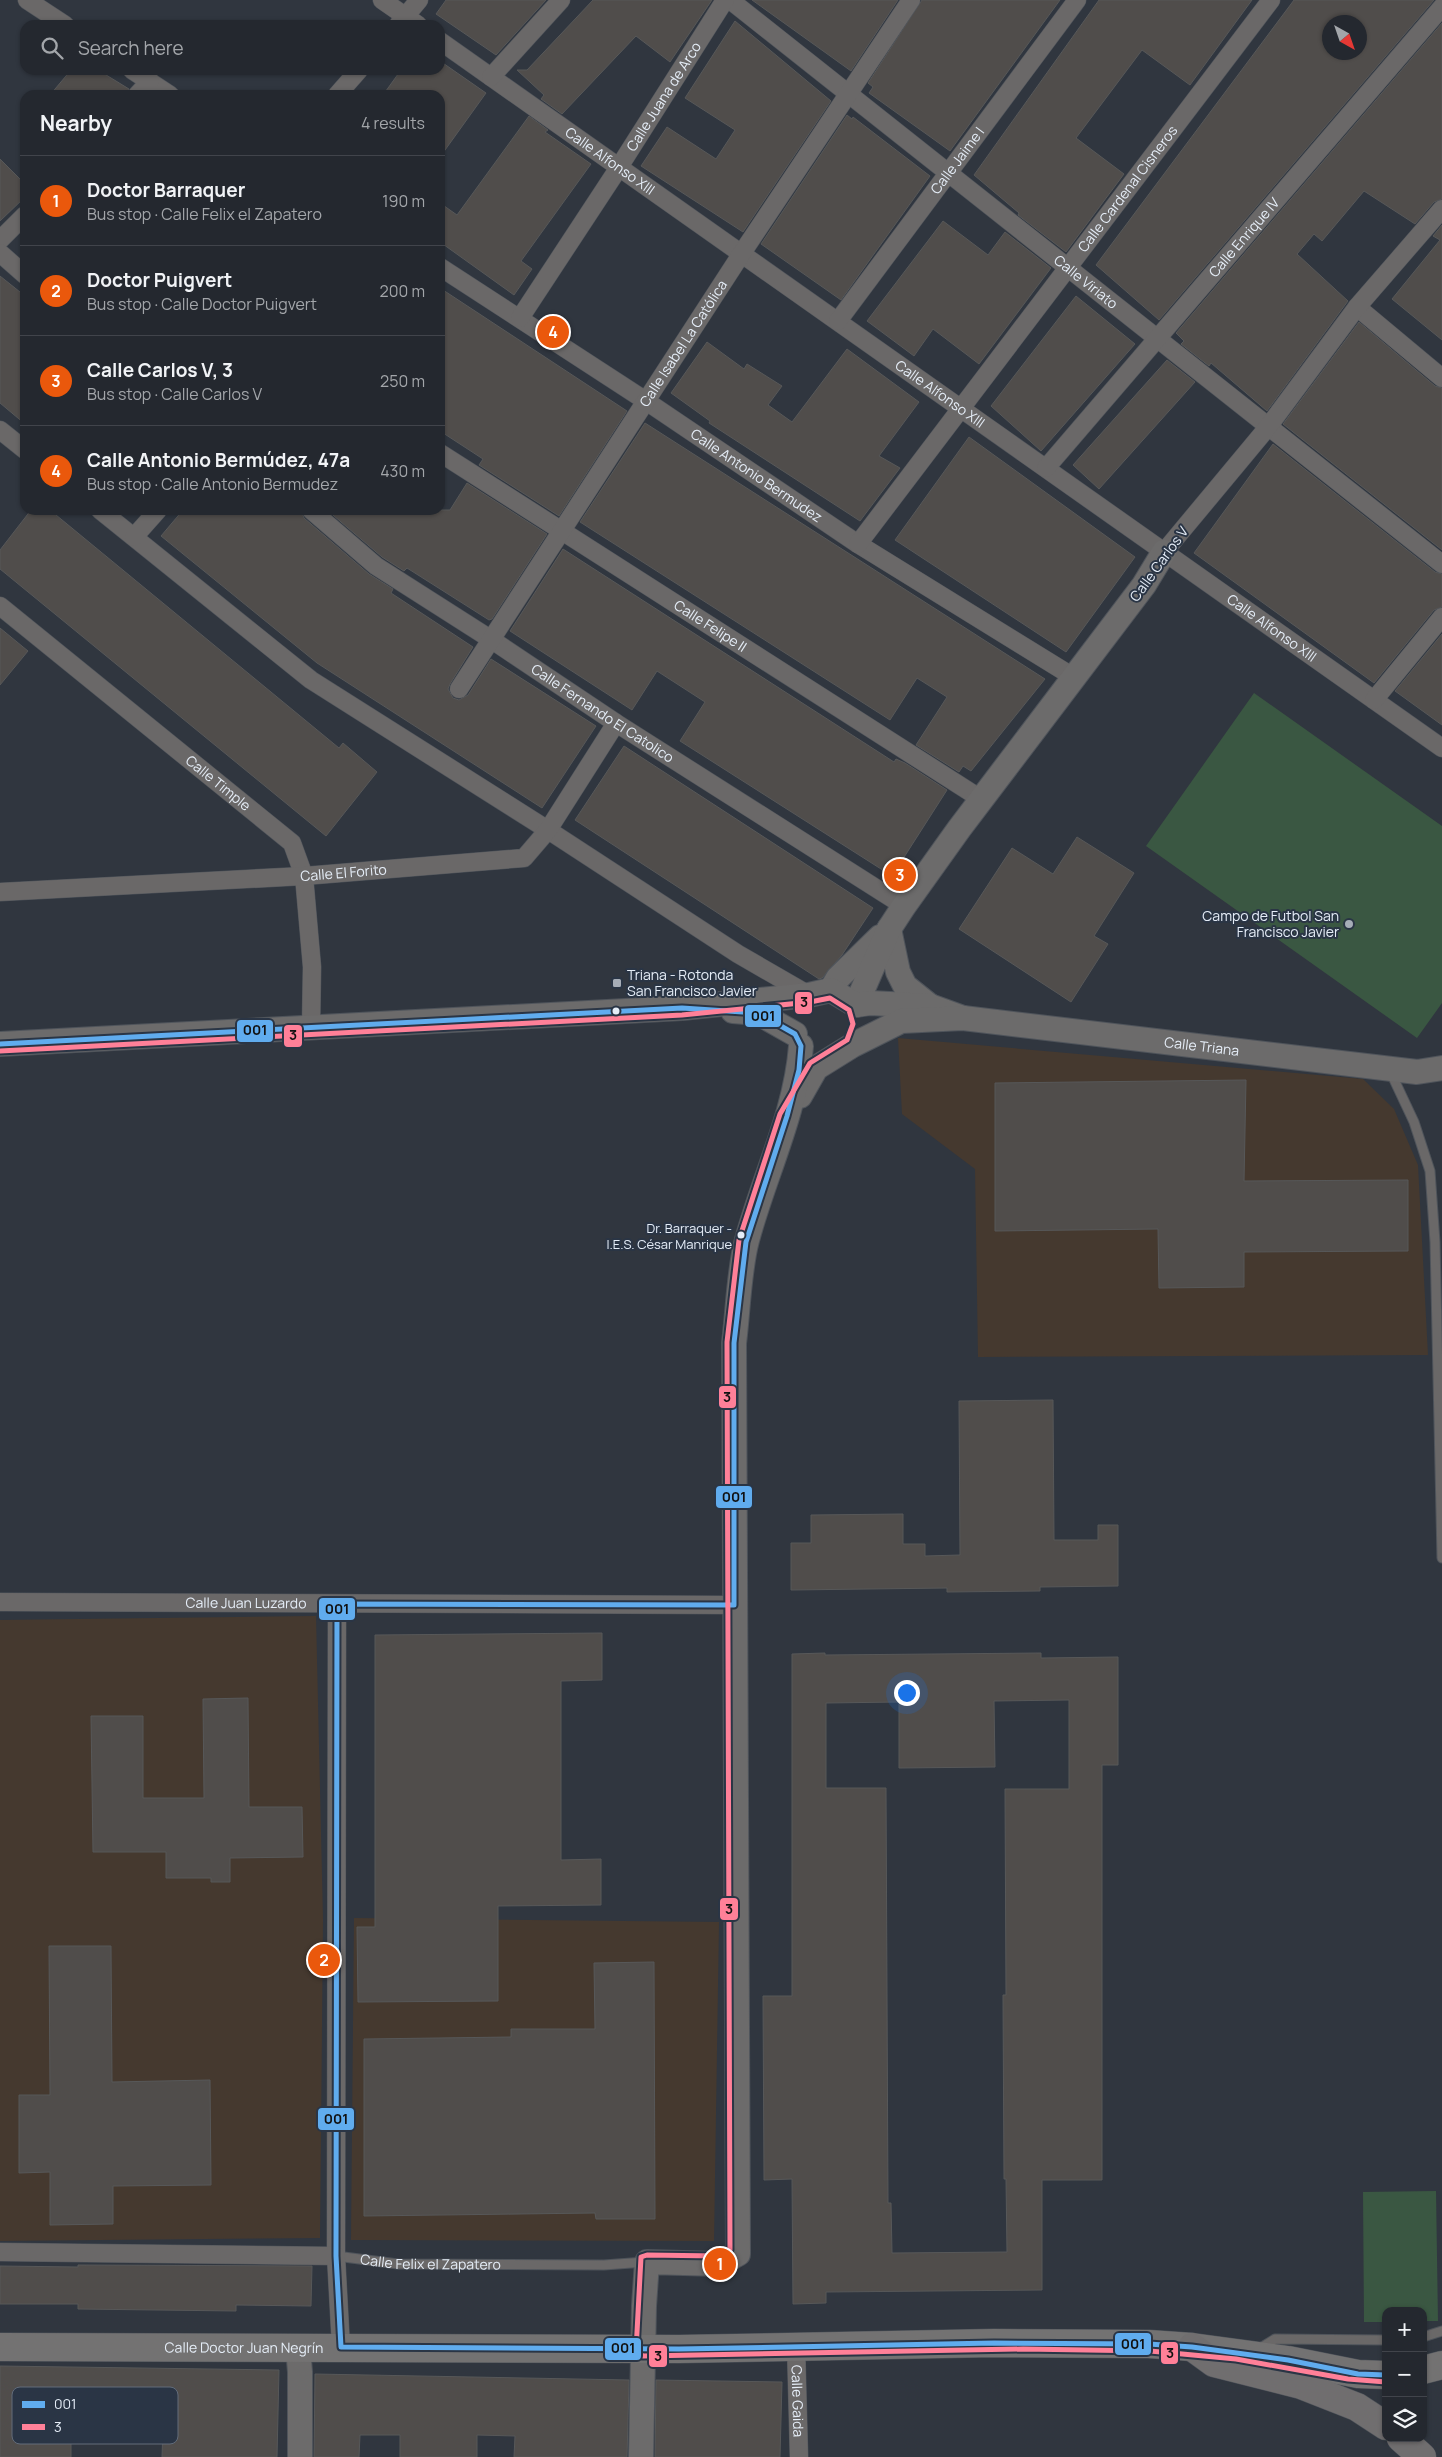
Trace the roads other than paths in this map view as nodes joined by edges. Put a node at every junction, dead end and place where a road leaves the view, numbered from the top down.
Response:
1 (27, 0) edge
2 (382, 0) edge
3 (419, 0) edge
4 (561, 0) edge
5 (725, 0) edge
6 (730, 0) edge
7 (911, 0) edge
8 (1077, 0) edge
9 (1270, 0) edge
10 (1442, 7) edge
11 (57, 20) edge
12 (405, 20) edge
13 (408, 20) edge
14 (445, 45) edge
15 (140, 75) edge
16 (355, 75) edge
17 (491, 77) junction
18 (150, 82) junction
19 (142, 90) edge
20 (162, 90) edge
21 (342, 90) edge
22 (848, 94) junction
23 (620, 166) junction
24 (948, 173) junction
25 (1442, 209) edge
26 (20, 220) edge
27 (0, 240) edge
28 (0, 253) edge
29 (742, 253) junction
30 (1067, 268) junction
31 (20, 271) edge
32 (445, 271) edge
33 (1358, 307) junction
34 (520, 318) junction
35 (838, 321) junction
36 (1157, 339) junction
37 (1442, 378) edge
38 (646, 401) junction
39 (962, 408) junction
40 (1268, 427) junction
41 (0, 430) edge
42 (20, 446) edge
43 (445, 456) edge
44 (1046, 468) junction
45 (106, 515) edge
46 (154, 515) edge
47 (317, 515) edge
48 (563, 530) junction
49 (134, 537) junction
50 (858, 544) junction
51 (1164, 552) junction
52 (1442, 564) edge
53 (0, 606) edge
54 (1442, 617) edge
55 (492, 640) junction
56 (1074, 678) junction
57 (459, 690) dead end
58 (1374, 700) junction
59 (616, 723) junction
60 (1442, 748) edge
61 (981, 799) junction
62 (548, 830) junction
63 (304, 876) junction
64 (0, 892) edge
65 (904, 906) junction
66 (889, 929) junction
67 (820, 992) junction
68 (856, 1005) junction
69 (930, 1006) junction
70 (682, 1008) junction
71 (964, 1018) junction
72 (310, 1027) junction
73 (798, 1040) junction
74 (0, 1044) edge
75 (846, 1050) junction
76 (1388, 1068) junction
77 (1442, 1068) edge
78 (787, 1116) junction
79 (1442, 1558) edge
80 (0, 1602) edge
81 (337, 1604) junction
82 (734, 1605) junction
83 (0, 2252) edge
84 (336, 2256) junction
85 (647, 2262) junction
86 (1442, 2331) edge
87 (1427, 2336) edge
88 (1382, 2340) edge
89 (796, 2346) junction
90 (0, 2347) edge
91 (340, 2347) junction
92 (1192, 2347) junction
93 (298, 2348) junction
94 (643, 2349) junction
95 (1250, 2355) junction
96 (1442, 2365) edge
97 (1427, 2369) edge
98 (1382, 2375) edge
99 (1382, 2423) edge
100 (1405, 2442) edge
101 (300, 2457) edge
102 (640, 2457) edge
103 (799, 2457) edge
104 (1422, 2457) edge

1 - 11 street
2 - 12 street
3 - 13 street
4 - 17 street
5 - 23 street, Calle Juana de Arco
6 - 22 street, Calle Viriato
7 - 22 street, Calle Isabel La Católica
8 - 24 street, Calle Jaime I
9 - 30 street, Calle Cardenal Cisneros
10 - 36 street, Calle Enrique IV
14 - 17 street, Calle Alfonso XIII
15 - 18 street
16 - 21 street
17 - 23 street, Calle Alfonso XIII
18 - 19 street
18 - 20 street
22 - 24 street, Calle Viriato
22 - 29 street, Calle Isabel La Católica
23 - 29 street, Calle Alfonso XIII
23 - 34 street, Calle Juana de Arco
24 - 30 street, Calle Viriato
24 - 35 street, Calle Jaime I
25 - 33 street, Calle Carlos V
26 - 27 street
28 - 31 street
29 - 35 street, Calle Alfonso XIII
29 - 38 street, Calle Isabel La Católica
30 - 36 street, Calle Viriato
30 - 39 street, Calle Cardenal Cisneros
32 - 34 street, Calle Antonio Bermudez
33 - 37 street
33 - 40 street, Calle Carlos V
34 - 38 street, Calle Antonio Bermudez
35 - 39 street, Calle Alfonso XIII
36 - 40 street, Calle Viriato
36 - 44 street, Calle Enrique IV
38 - 48 street, Calle Isabel La Católica
38 - 50 street, Calle Antonio Bermudez
39 - 44 street, Calle Alfonso XIII
39 - 50 street, Calle Cardenal Cisneros
40 - 51 street, Calle Carlos V
40 - 52 street, Calle Viriato
41 - 42 street
43 - 48 street, Calle Felipe II
44 - 51 street, Calle Alfonso XIII
45 - 49 street
46 - 49 street
47 - 55 street, Calle Fernando El Catolico
48 - 55 street, Calle Isabel La Católica
48 - 61 street, Calle Felipe II
49 - 62 street
50 - 56 street, Calle Antonio Bermudez
51 - 56 street, Calle Carlos V
51 - 58 street, Calle Alfonso XIII
53 - 63 street, Calle Timple
54 - 58 street
55 - 57 street, Calle Isabel La Católica
55 - 59 street, Calle Fernando El Catolico
56 - 61 street, Calle Carlos V
58 - 60 street, Calle Alfonso XIII
59 - 62 street, Calle El Forito
59 - 65 street, Calle Fernando El Catolico
61 - 65 street, Calle Carlos V
62 - 63 street, Calle El Forito
62 - 67 street
63 - 64 street, Calle El Forito
63 - 72 street, Calle Timple
65 - 66 street, Calle Carlos V
66 - 67 street, Calle Carlos V
66 - 68 street, Calle Carlos V
66 - 69 street
67 - 68 street
67 - 70 street
67 - 73 street
68 - 69 street
68 - 75 street
69 - 71 street
70 - 72 street
70 - 73 street
71 - 75 street
71 - 76 street, Calle Triana
72 - 74 street
73 - 75 street
73 - 78 street
75 - 78 street
76 - 77 street, Calle Triana
76 - 79 lane
78 - 82 street
80 - 81 street, Calle Juan Luzardo
81 - 82 street, Calle Juan Luzardo
81 - 84 street
82 - 85 street, Calle Felix el Zapatero
83 - 84 street, Calle Felix el Zapatero
84 - 85 lane, Calle Felix el Zapatero
84 - 91 street
85 - 94 street
86 - 87 lane
88 - 95 lane
89 - 92 main road, Calle Doctor Juan Negrín
89 - 94 main road, Calle Doctor Juan Negrín
89 - 103 street, Calle Gaida
90 - 93 main road, Calle Doctor Juan Negrín
91 - 93 main road, Calle Doctor Juan Negrín
91 - 94 main road, Calle Doctor Juan Negrín
92 - 95 main road, Calle Doctor Juan Negrín
92 - 99 highway
93 - 101 street
94 - 102 street
95 - 98 main road, Calle Doctor Juan Negrín
96 - 97 main road
100 - 104 highway

